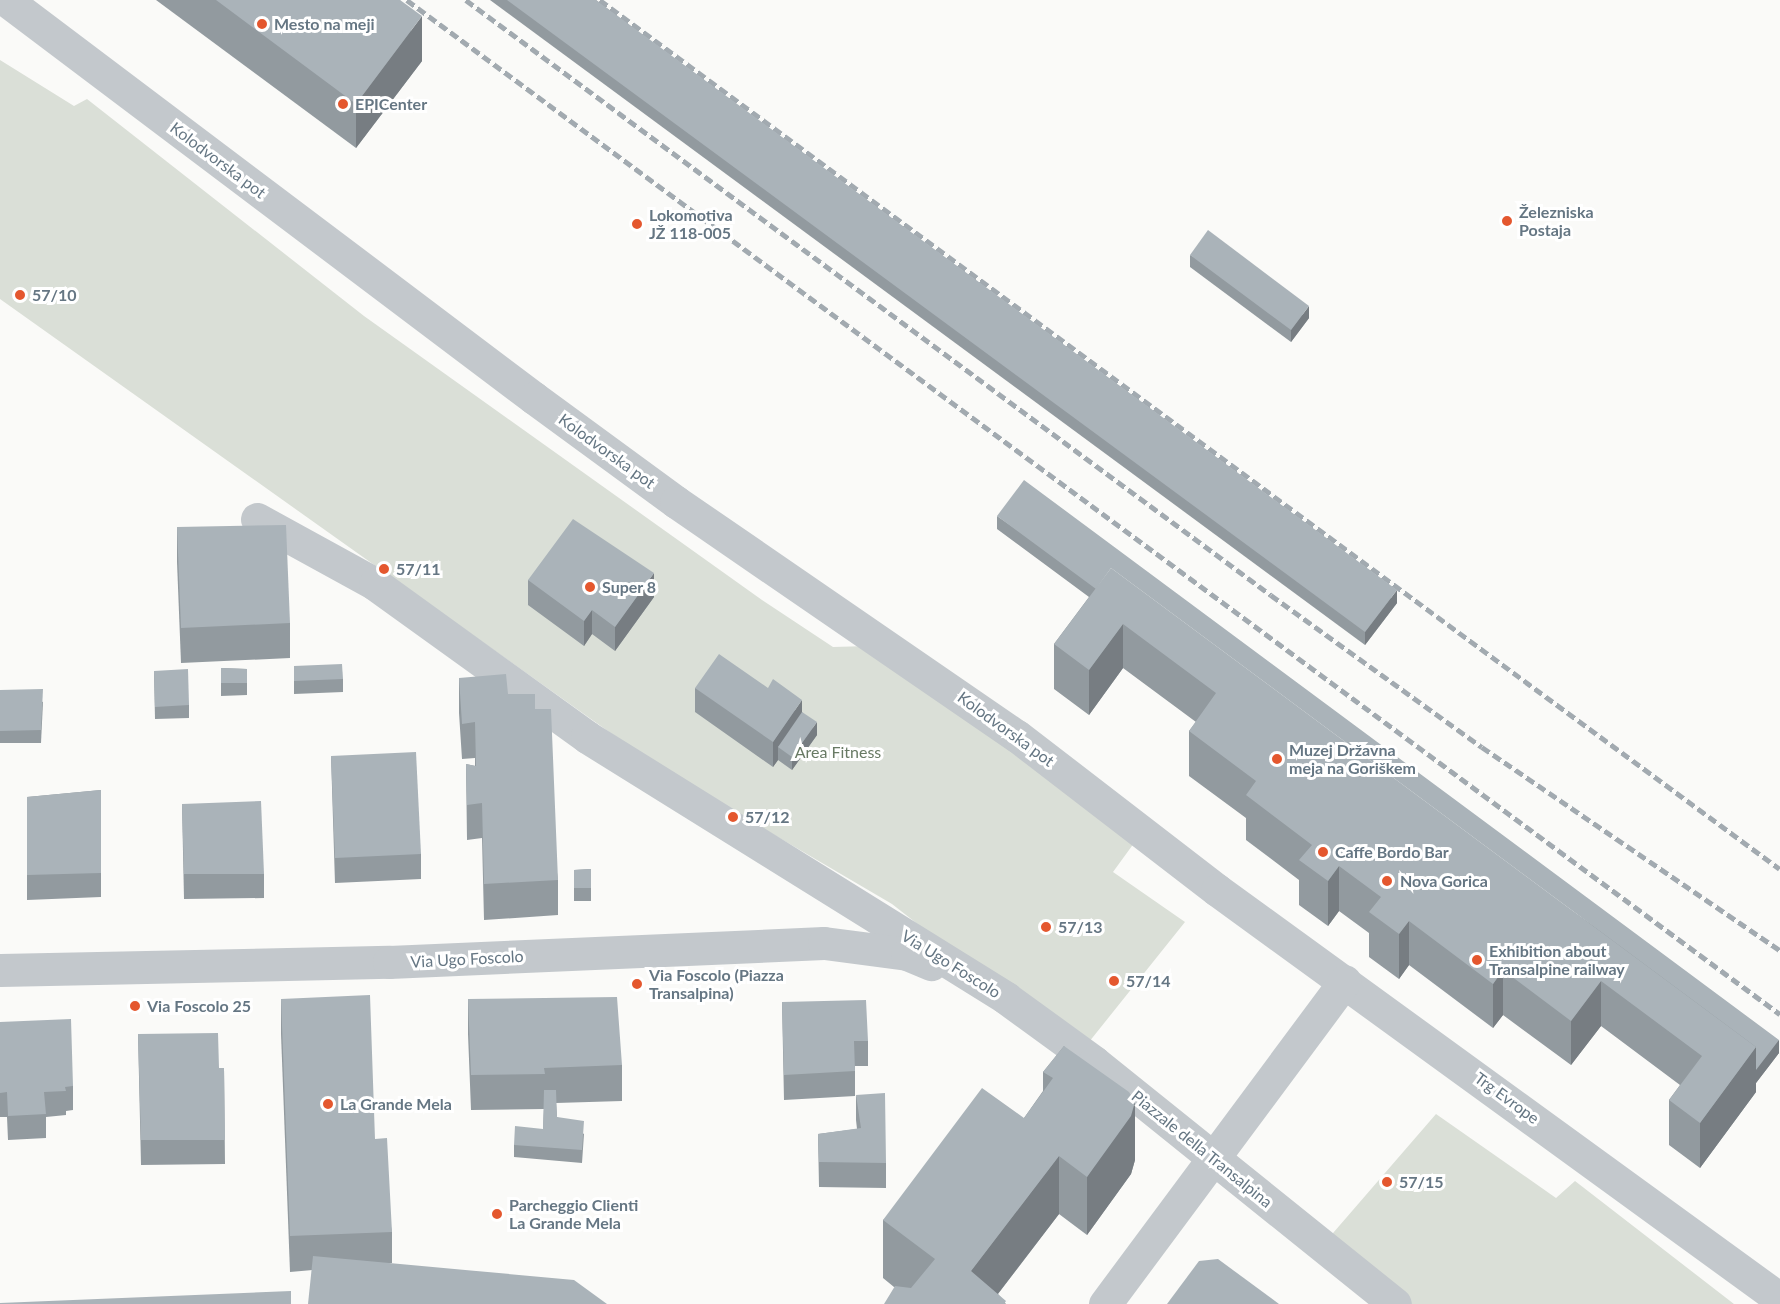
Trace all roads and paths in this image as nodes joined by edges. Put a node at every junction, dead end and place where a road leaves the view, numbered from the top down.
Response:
1 (6, 0) edge
2 (257, 519) dead end
3 (1217, 890) joint
4 (0, 970) edge
5 (1345, 981) junction
6 (1006, 998) junction
7 (1213, 1158) junction
8 (1780, 1299) edge
9 (1105, 1304) edge
10 (1395, 1304) edge

1 - 3 street, Kolodvorska pot
2 - 6 street, Via Ugo Foscolo
3 - 5 street, Trg Evrope
4 - 6 street, Via Ugo Foscolo
5 - 7 street
5 - 8 street, Trg Evrope
6 - 7 street, Piazzale della Transalpina
7 - 9 street
7 - 10 street, Piazzale della Transalpina

